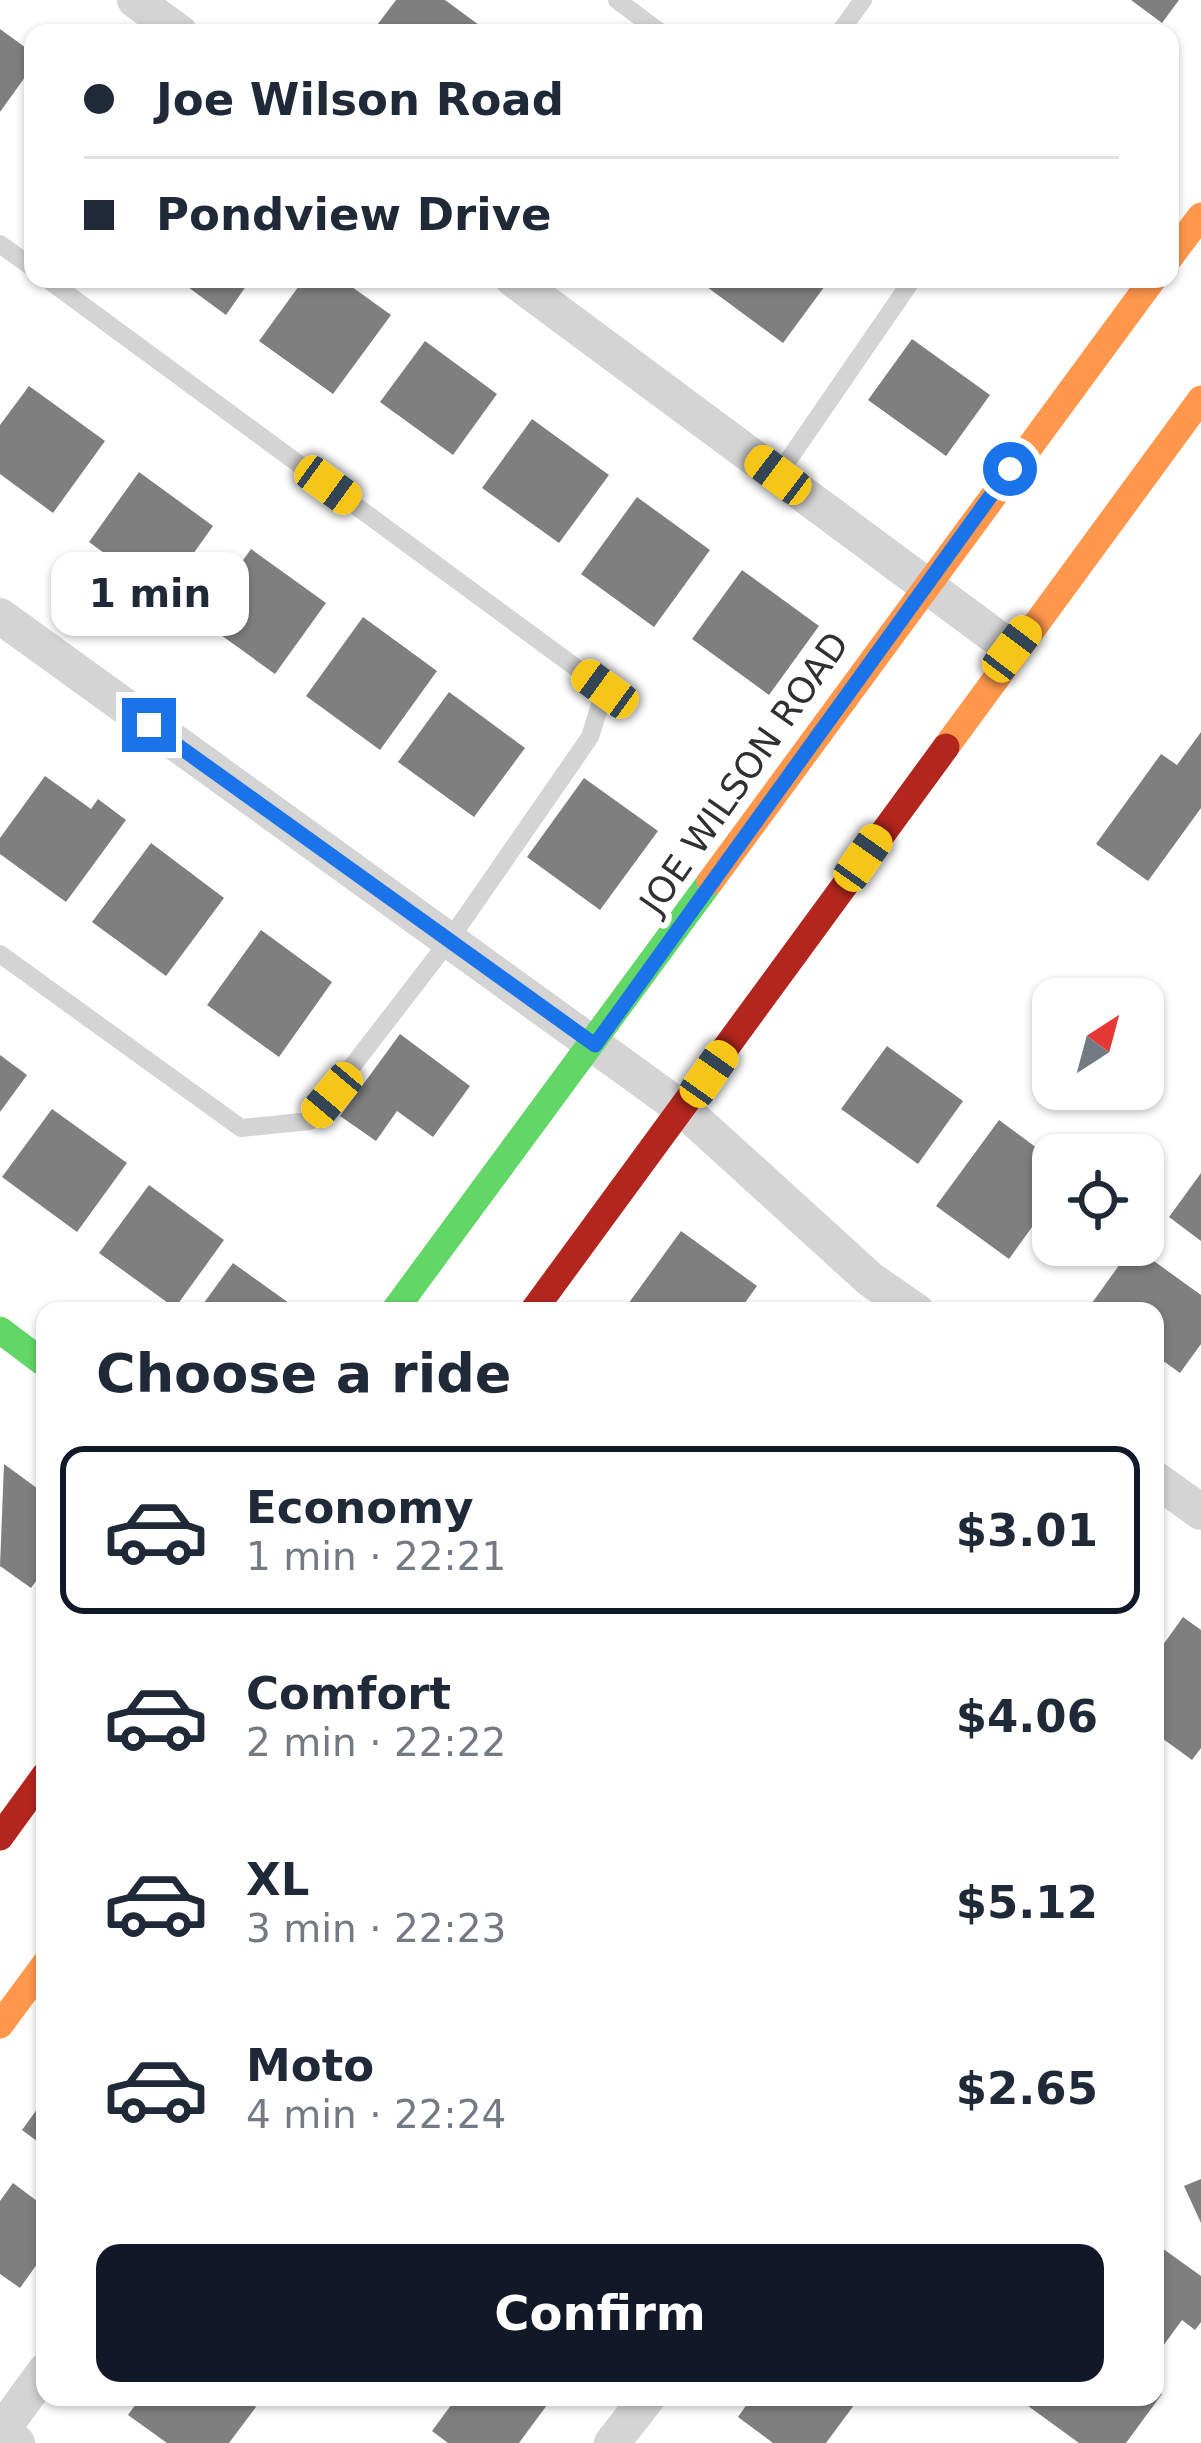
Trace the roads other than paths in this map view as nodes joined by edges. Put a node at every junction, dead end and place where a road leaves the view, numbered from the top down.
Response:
1 (135, 0) edge
2 (616, 0) edge
3 (168, 24) edge
4 (649, 24) edge
5 (1201, 216) edge
6 (1179, 245) edge
7 (59, 288) edge
8 (525, 288) edge
9 (907, 288) edge
10 (1146, 288) edge
11 (1201, 399) edge
12 (778, 475) junction
13 (923, 583) junction
14 (0, 616) edge
15 (1012, 649) junction
16 (448, 942) junction
17 (0, 954) edge
18 (595, 1045) junction
19 (684, 1110) junction
20 (401, 1302) edge
21 (540, 1302) edge
22 (903, 1302) edge
23 (0, 1330) edge
24 (36, 1357) edge
25 (1164, 1484) edge
26 (1198, 1504) edge
27 (36, 1787) edge
28 (0, 1837) edge
29 (36, 1976) edge
30 (0, 2025) edge
31 (36, 2388) edge
32 (641, 2406) edge
33 (10, 2437) edge
34 (612, 2443) edge

1 - 3 street
2 - 4 lane
5 - 6 main road
7 - 16 lane
8 - 12 street
9 - 12 lane
10 - 13 main road, JOE WILSON ROAD
11 - 15 main road
12 - 13 street
13 - 15 street
13 - 18 main road, JOE WILSON ROAD
14 - 16 street
15 - 19 main road
16 - 17 lane
16 - 18 street
18 - 19 street
18 - 20 main road, JOE WILSON ROAD
19 - 21 main road
19 - 22 street
23 - 24 main road
25 - 26 street
27 - 28 main road
29 - 30 main road
31 - 33 street
32 - 34 street

